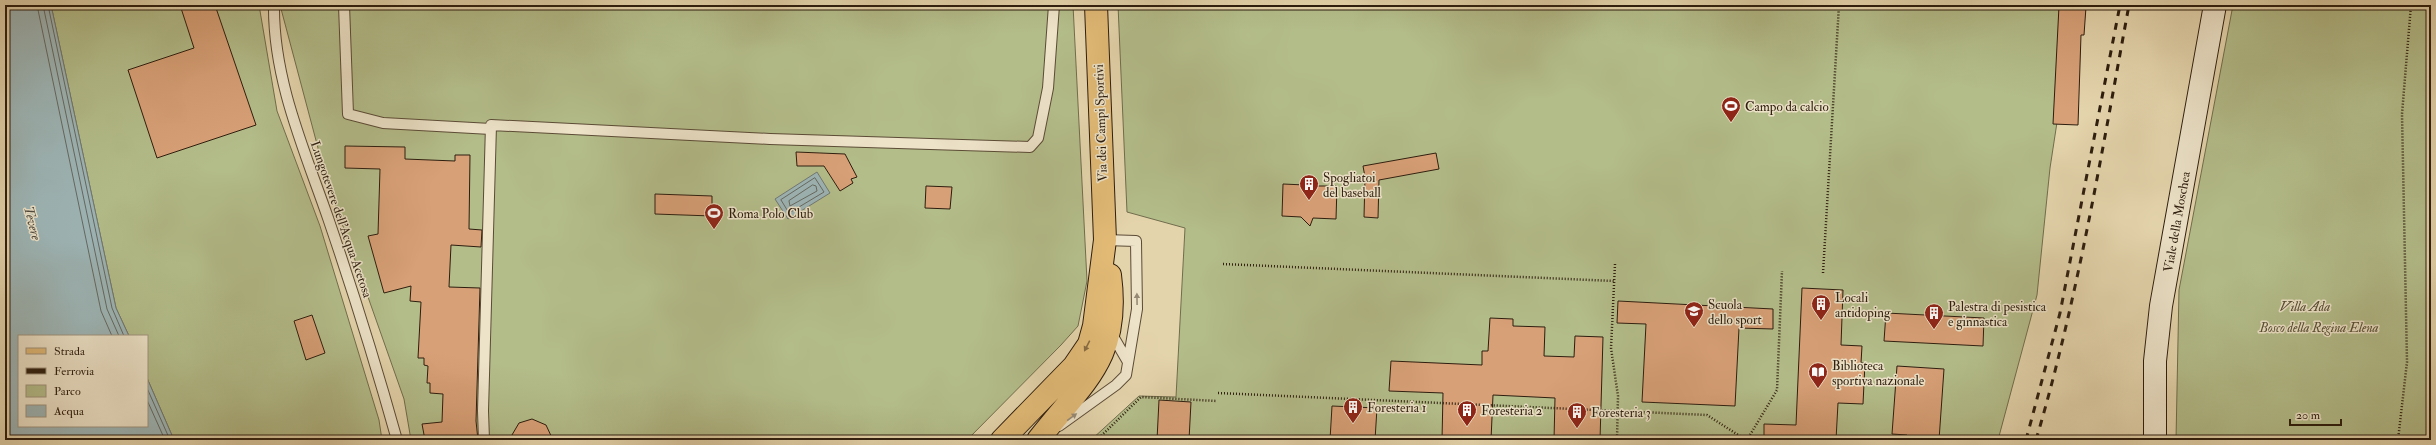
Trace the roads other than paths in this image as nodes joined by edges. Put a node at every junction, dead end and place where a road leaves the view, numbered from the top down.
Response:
1 (274, 5) edge
2 (344, 5) edge
3 (1054, 5) edge
4 (1096, 5) edge
5 (2213, 7) edge
6 (491, 128) junction
7 (1105, 240) junction
8 (1097, 308) junction
9 (1113, 336) junction
10 (1133, 338) junction
11 (1128, 362) junction
12 (397, 440) edge
13 (484, 440) edge
14 (1002, 440) edge
15 (1039, 440) edge
16 (2155, 440) edge

1 - 12 lane, Lungotevere dell'Acqua Acetosa
2 - 6 lane
3 - 6 lane
4 - 7 main road, Via dei Campi Sportivi
5 - 16 street, Viale della Moschea
6 - 13 lane
7 - 8 main road, Via dei Campi Sportivi
7 - 9 main road, Via dei Campi Sportivi
10 -> 7 lane
8 - 9 lane
8 -> 14 main road, Via dei Campi Sportivi
9 - 10 lane
9 - 11 lane
9 - 15 main road, Via dei Campi Sportivi
10 - 11 lane
15 -> 11 lane

